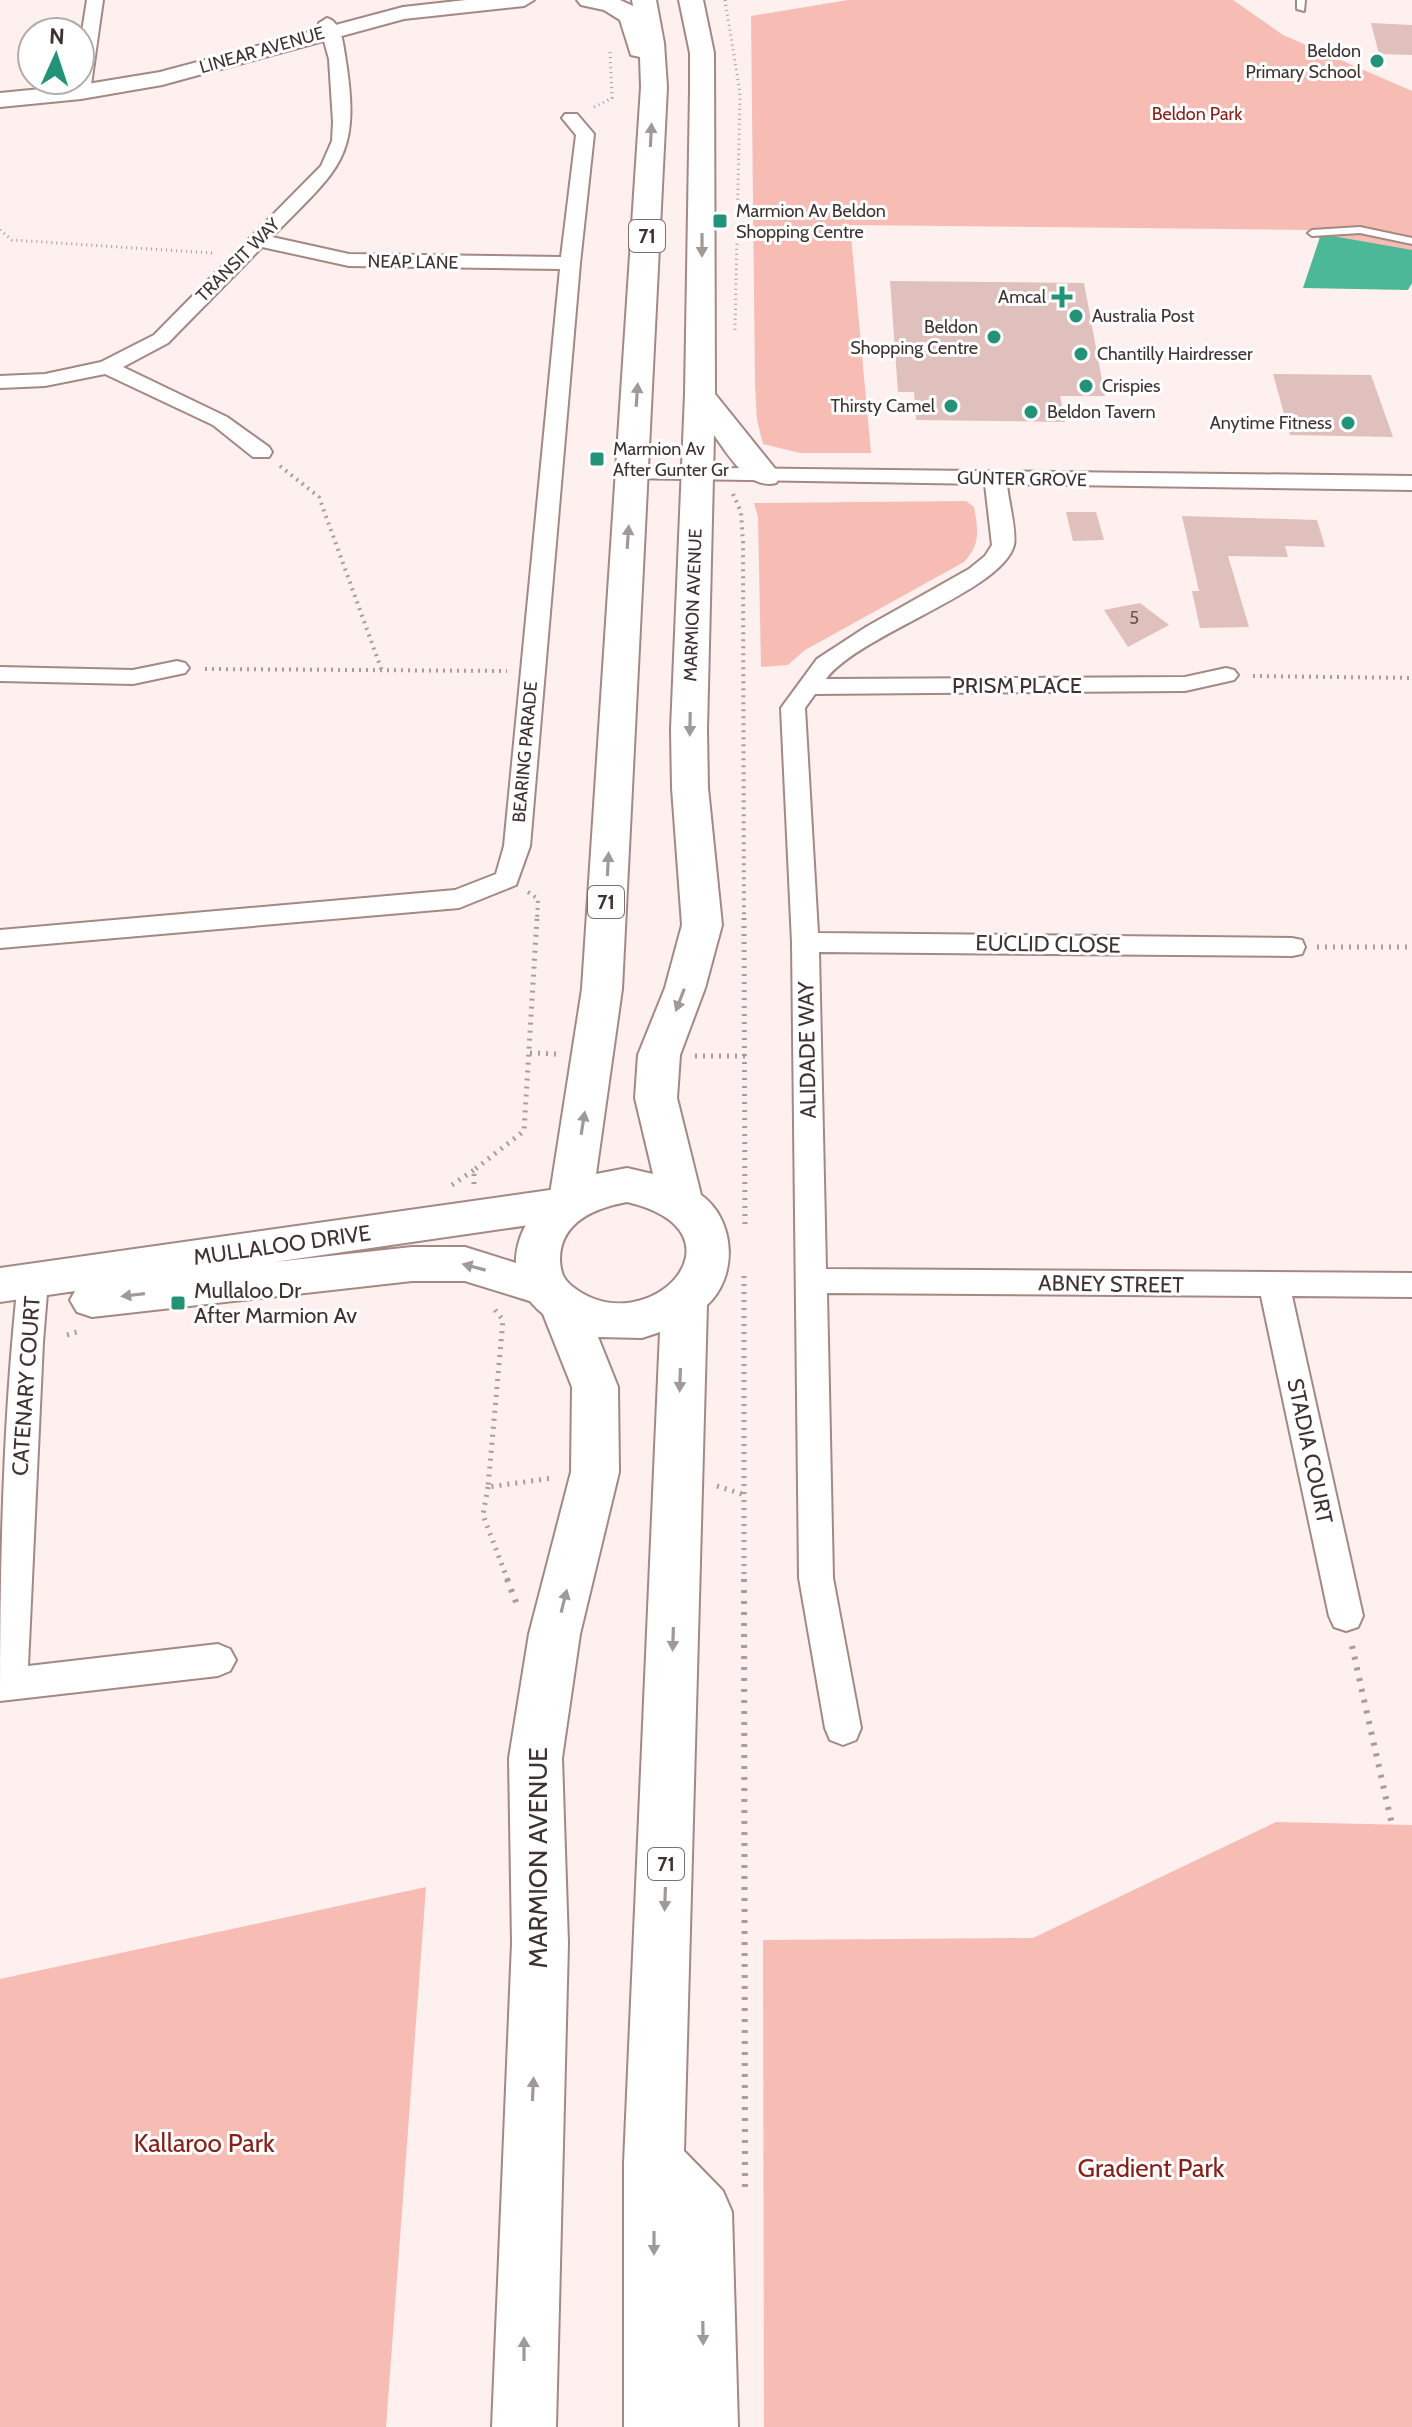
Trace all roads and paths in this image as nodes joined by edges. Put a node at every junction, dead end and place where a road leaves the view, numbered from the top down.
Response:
1 (443, 0) edge
2 (524, 0) edge
3 (644, 0) edge
4 (691, 0) edge
5 (725, 0) edge
6 (602, 2) edge
7 (330, 27) junction
8 (96, 85) edge
9 (654, 87) junction
10 (27, 96) edge
11 (0, 100) edge
12 (571, 118) joint
13 (0, 230) edge
14 (1312, 233) dead end
15 (258, 240) junction
16 (1412, 241) edge
17 (240, 255) junction
18 (570, 263) junction
19 (735, 346) dead end
20 (107, 367) junction
21 (0, 382) edge
22 (700, 394) junction
23 (261, 452) joint
24 (632, 473) junction
25 (732, 475) junction
26 (995, 478) junction
27 (1412, 483) edge
28 (177, 668) joint
29 (382, 671) junction
30 (532, 671) junction
31 (0, 674) edge
32 (1226, 675) joint
33 (1412, 678) edge
34 (807, 687) junction
35 (507, 879) junction
36 (0, 939) edge
37 (805, 942) junction
38 (1292, 947) joint
39 (1412, 947) edge
40 (681, 1201) junction
41 (567, 1202) junction
42 (471, 1218) junction
43 (745, 1243) dead end
44 (744, 1275) dead end
45 (811, 1281) junction
46 (1412, 1285) edge
47 (1274, 1286) junction
48 (16, 1296) edge
49 (555, 1296) junction
50 (684, 1302) junction
51 (488, 1487) dead end
52 (1346, 1616) joint
53 (218, 1660) dead end
54 (546, 1676) junction
55 (5, 1684) edge
56 (843, 1728) dead end
57 (1392, 1825) dead end
58 (654, 2163) junction
59 (745, 2206) dead end
60 (524, 2427) edge
61 (656, 2427) edge
62 (706, 2427) edge

1 - 7 street, LINEAR AVENUE
2 - 7 street, LINEAR AVENUE
3 - 9 highway, 71
4 -> 22 highway, MARMION AVENUE
5 - 19 path
6 - 9 highway
6 - 12 path
7 - 8 street, LINEAR AVENUE
7 - 15 street, TRANSIT WAY
24 -> 9 highway, 71
10 - 11 street, LINEAR AVENUE
12 - 18 street, BEARING PARADE
13 - 17 path
14 - 16 lane
15 - 17 street, TRANSIT WAY
15 - 18 street, NEAP LANE
17 - 20 street, TRANSIT WAY
18 - 30 street, BEARING PARADE
20 - 21 street, TRANSIT WAY
20 - 23 street
22 - 25 highway, MARMION AVENUE
22 - 25 highway
23 - 29 path
24 - 25 street, GUNTER GROVE
41 -> 24 highway, 71
25 - 26 street, GUNTER GROVE
25 -> 40 highway, MARMION AVENUE
25 - 43 path
26 - 27 street, GUNTER GROVE
26 - 34 street, ALIDADE WAY
28 - 29 path
28 - 31 street
29 - 30 path
30 - 35 street, BEARING PARADE
32 - 33 path
32 - 34 street, PRISM PLACE
34 - 37 street, ALIDADE WAY
35 - 36 street
35 - 42 path
37 - 38 street, EUCLID CLOSE
37 - 45 street, ALIDADE WAY
38 - 39 path
40 - 41 highway
40 - 50 highway
41 - 42 main road, MULLALOO DRIVE
41 - 49 highway, 71
42 - 48 main road, MULLALOO DRIVE
44 - 59 path
45 - 47 street, ABNEY STREET
45 - 56 street, ALIDADE WAY
46 - 47 street, ABNEY STREET
47 - 52 street, STADIA COURT
49 -> 48 main road, MULLALOO DRIVE
48 - 55 street, CATENARY COURT
49 - 50 highway
54 -> 49 highway, MARMION AVENUE / 71
50 -> 58 highway, 71
51 - 54 path
52 - 57 path
53 - 55 street, CATENARY COURT
60 -> 54 highway, MARMION AVENUE / 71
58 -> 61 highway, 71
58 -> 62 highway

